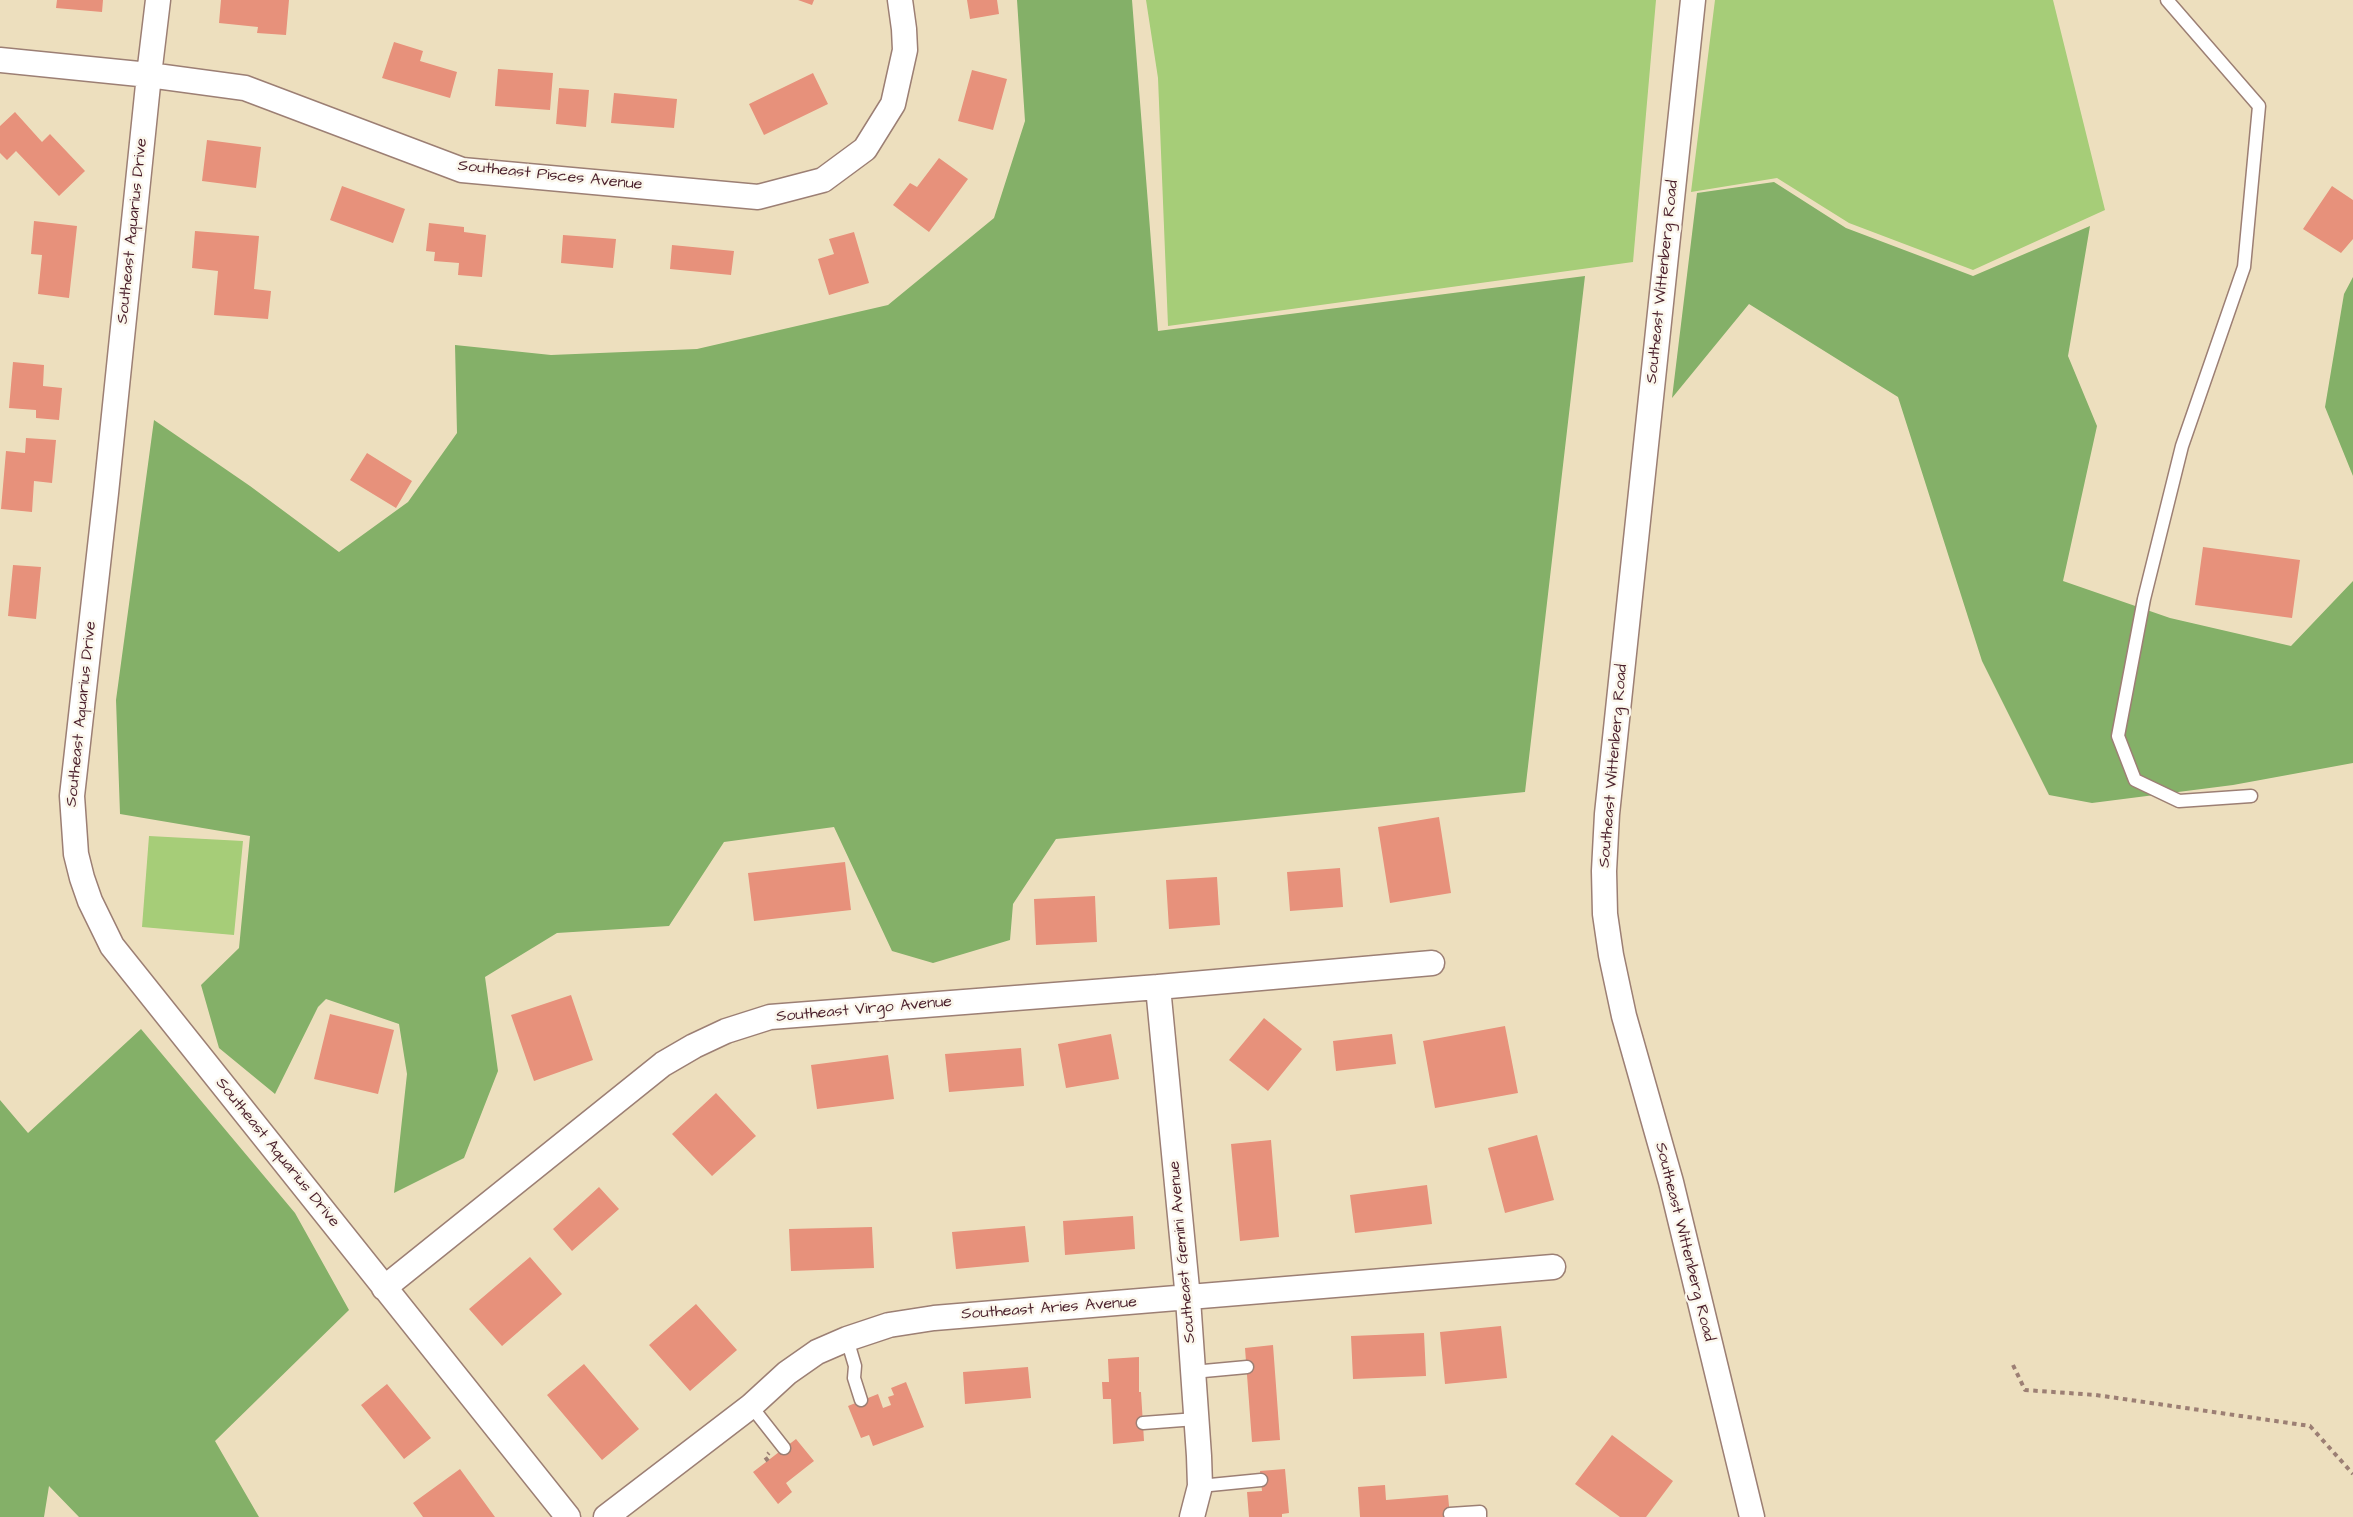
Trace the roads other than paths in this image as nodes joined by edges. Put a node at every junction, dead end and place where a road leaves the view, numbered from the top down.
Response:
1 (158, 0) edge
2 (900, 0) edge
3 (1693, 0) edge
4 (2168, 0) edge
5 (0, 60) edge
6 (149, 75) junction
7 (2251, 796) dead end
8 (1432, 963) dead end
9 (1158, 987) junction
10 (1553, 1267) dead end
11 (384, 1288) junction
12 (1188, 1299) junction
13 (847, 1339) junction
14 (1247, 1367) dead end
15 (1193, 1372) junction
16 (861, 1401) dead end
17 (751, 1406) junction
18 (1196, 1419) junction
19 (1143, 1423) dead end
20 (784, 1448) dead end
21 (1261, 1480) dead end
22 (1200, 1486) junction
23 (1450, 1514) dead end
24 (568, 1517) edge
25 (606, 1517) edge
26 (1192, 1517) edge
27 (1480, 1517) edge
28 (1752, 1517) edge

1 - 6 street, Southeast Aquarius Drive
2 - 6 street, Southeast Pisces Avenue
3 - 28 street, Southeast Wittenberg Road
4 - 7 lane
5 - 6 street, Southeast Pisces Avenue
6 - 11 street, Southeast Aquarius Drive
8 - 9 street, Southeast Virgo Avenue
9 - 11 street, Southeast Virgo Avenue
9 - 12 street, Southeast Gemini Avenue
10 - 12 street, Southeast Aries Avenue
11 - 24 street, Southeast Aquarius Drive
12 - 13 street, Southeast Aries Avenue
12 - 15 street, Southeast Gemini Avenue
13 - 16 lane
13 - 17 street, Southeast Aries Avenue
14 - 15 lane
15 - 18 street, Southeast Gemini Avenue
17 - 20 lane
17 - 25 street, Southeast Aries Avenue
18 - 19 lane
18 - 22 street, Southeast Gemini Avenue
21 - 22 lane
22 - 26 street, Southeast Gemini Avenue
23 - 27 lane

